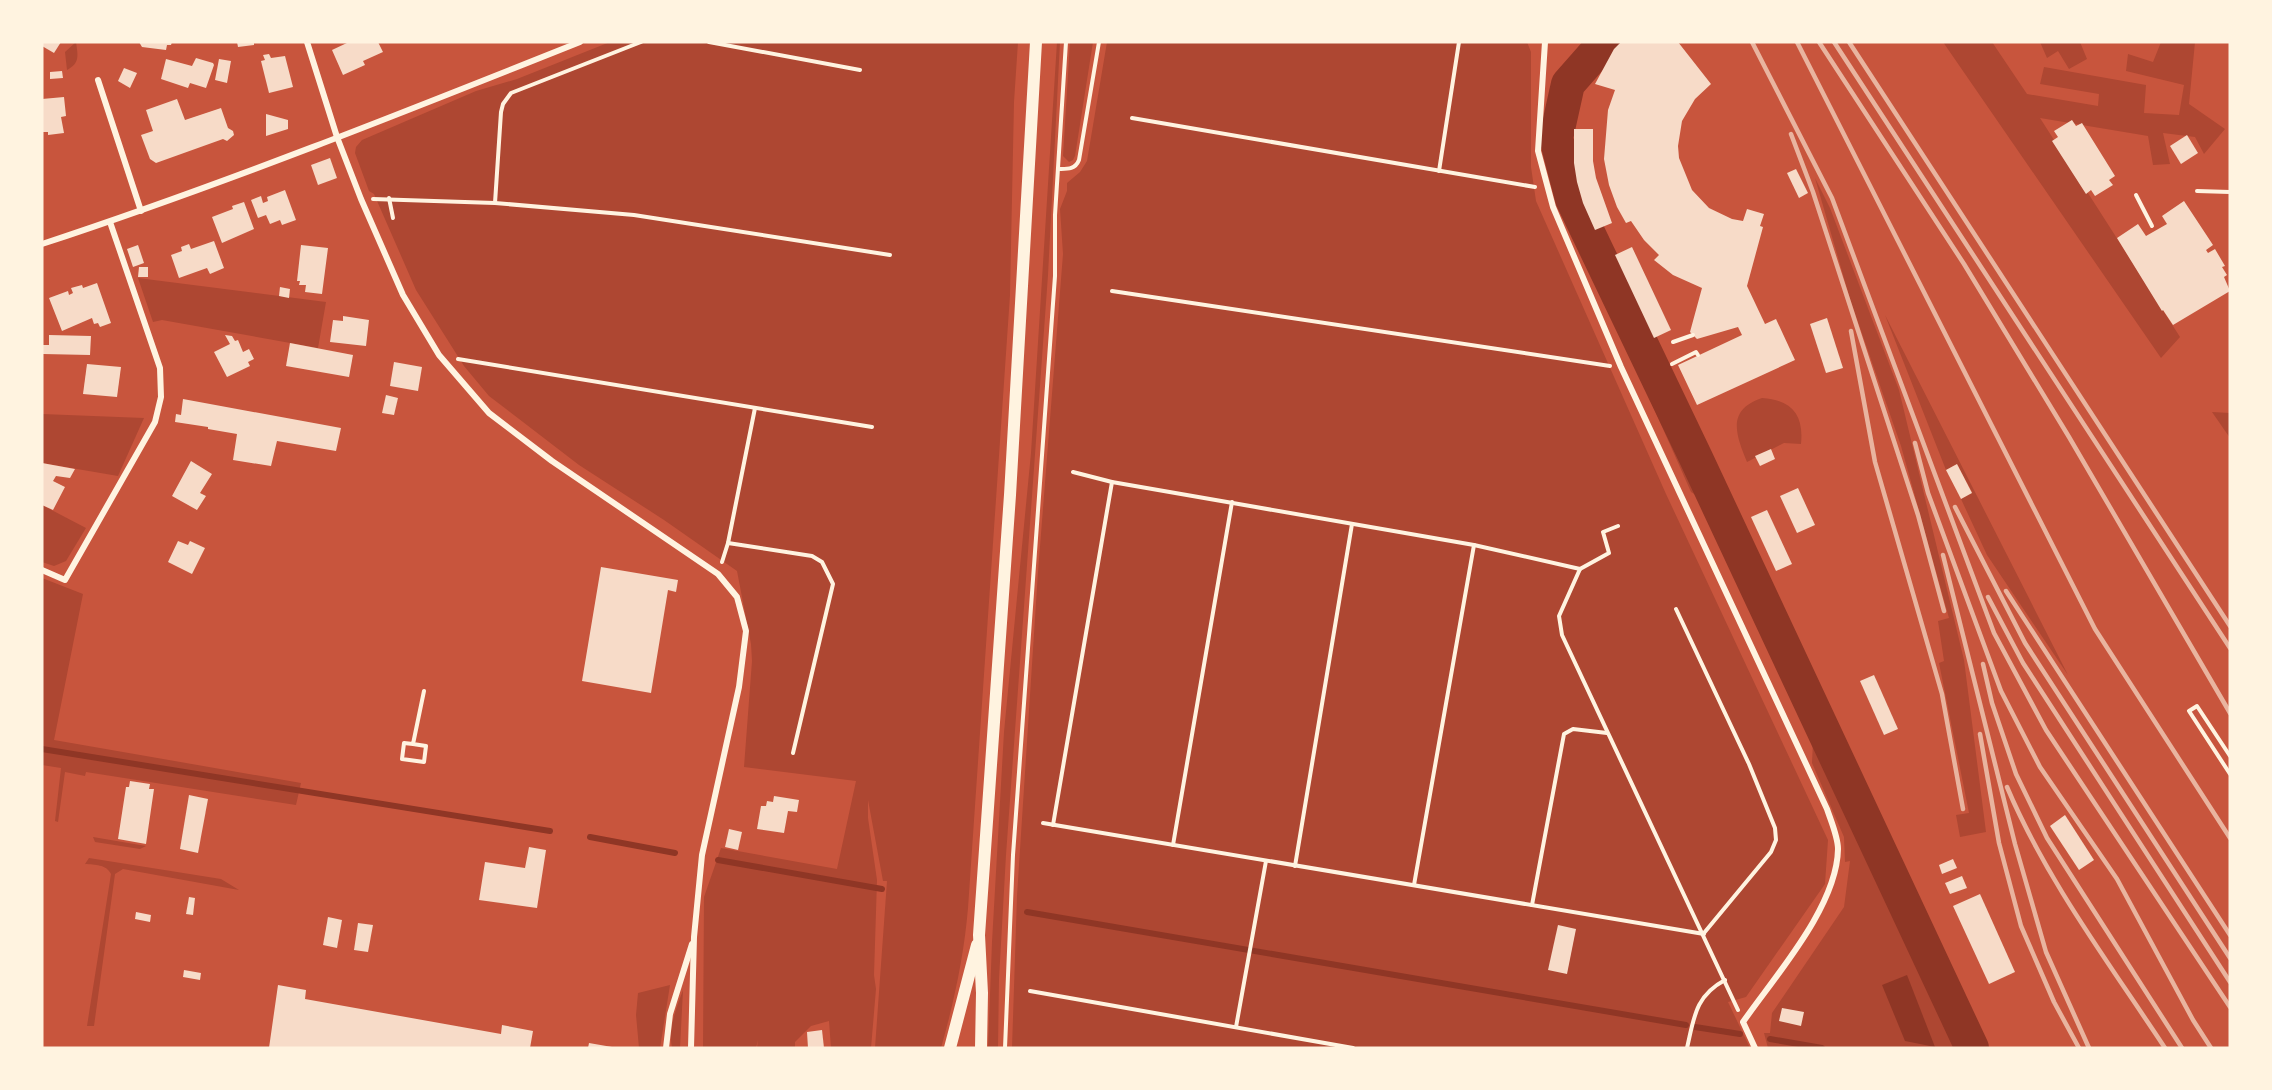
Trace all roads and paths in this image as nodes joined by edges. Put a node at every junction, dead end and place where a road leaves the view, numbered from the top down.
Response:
1 (307, 42) edge
2 (580, 42) edge
3 (641, 42) edge
4 (709, 42) edge
5 (1036, 42) edge
6 (1066, 42) edge
7 (1098, 42) edge
8 (1459, 42) edge
9 (1545, 42) edge
10 (860, 70) dead end
11 (98, 80) dead end
12 (1132, 118) dead end
13 (337, 137) junction
14 (1058, 169) junction
15 (1439, 171) junction
16 (1548, 189) junction
17 (2197, 192) dead end
18 (2230, 192) edge
19 (2136, 195) dead end
20 (389, 198) junction
21 (361, 199) junction
22 (495, 203) junction
23 (141, 211) junction
24 (393, 218) dead end
25 (110, 222) junction
26 (2152, 226) dead end
27 (42, 244) edge
28 (890, 255) dead end
29 (1112, 291) dead end
30 (1693, 336) dead end
31 (1674, 342) dead end
32 (439, 355) junction
33 (1698, 355) dead end
34 (1672, 364) dead end
35 (1621, 368) junction
36 (755, 408) junction
37 (872, 427) dead end
38 (1073, 472) dead end
39 (1112, 482) junction
40 (1232, 502) junction
41 (1352, 524) junction
42 (1618, 526) dead end
43 (728, 543) junction
44 (1474, 545) junction
45 (1580, 569) junction
46 (42, 570) edge
47 (718, 574) junction
48 (1676, 609) dead end
49 (424, 692) dead end
50 (1608, 733) junction
51 (413, 744) junction
52 (793, 753) dead end
53 (2230, 756) edge
54 (2230, 774) edge
55 (1043, 823) dead end
56 (1053, 825) junction
57 (1173, 845) junction
58 (1266, 861) junction
59 (1295, 866) junction
60 (1414, 885) junction
61 (1532, 905) junction
62 (1704, 933) junction
63 (979, 935) junction
64 (694, 937) junction
65 (1725, 980) junction
66 (1030, 991) dead end
67 (1743, 1022) junction
68 (1236, 1027) junction
69 (666, 1048) edge
70 (691, 1048) edge
71 (950, 1048) edge
72 (981, 1048) edge
73 (1005, 1048) edge
74 (1353, 1048) edge
75 (1687, 1048) edge
76 (1755, 1048) edge

1 - 13 street
2 - 13 street
3 - 22 path
4 - 10 path
5 - 63 main road
6 - 14 path
7 - 14 path
8 - 15 path
9 - 16 street
11 - 23 street
12 - 15 path
13 - 21 street
13 - 23 street
14 - 73 path
15 - 16 path
16 - 35 street
17 - 18 path
19 - 26 path
20 - 21 path
20 - 22 path
20 - 24 path
21 - 32 street
22 - 28 path
23 - 25 street
25 - 27 street
25 - 46 street
29 - 35 path
30 - 31 path
32 - 36 path
32 - 47 street
33 - 34 path
35 - 67 street
36 - 37 path
36 - 43 path
38 - 39 path
39 - 40 path
39 - 56 path
40 - 41 path
40 - 57 path
41 - 44 path
41 - 59 path
42 - 45 path
43 - 47 path
43 - 52 path
44 - 45 path
44 - 60 path
45 - 50 path
47 - 64 street
48 - 62 path
49 - 51 path
50 - 61 path
50 - 62 path
51 - 51 path
53 - 54 path
55 - 56 path
56 - 57 path
57 - 58 path
58 - 59 path
58 - 68 path
59 - 60 path
60 - 61 path
61 - 62 path
62 - 65 path
63 - 71 main road
63 - 72 main road
64 - 69 street
64 - 70 street
65 - 67 path
65 - 75 path
66 - 68 path
67 - 76 street
68 - 74 path

